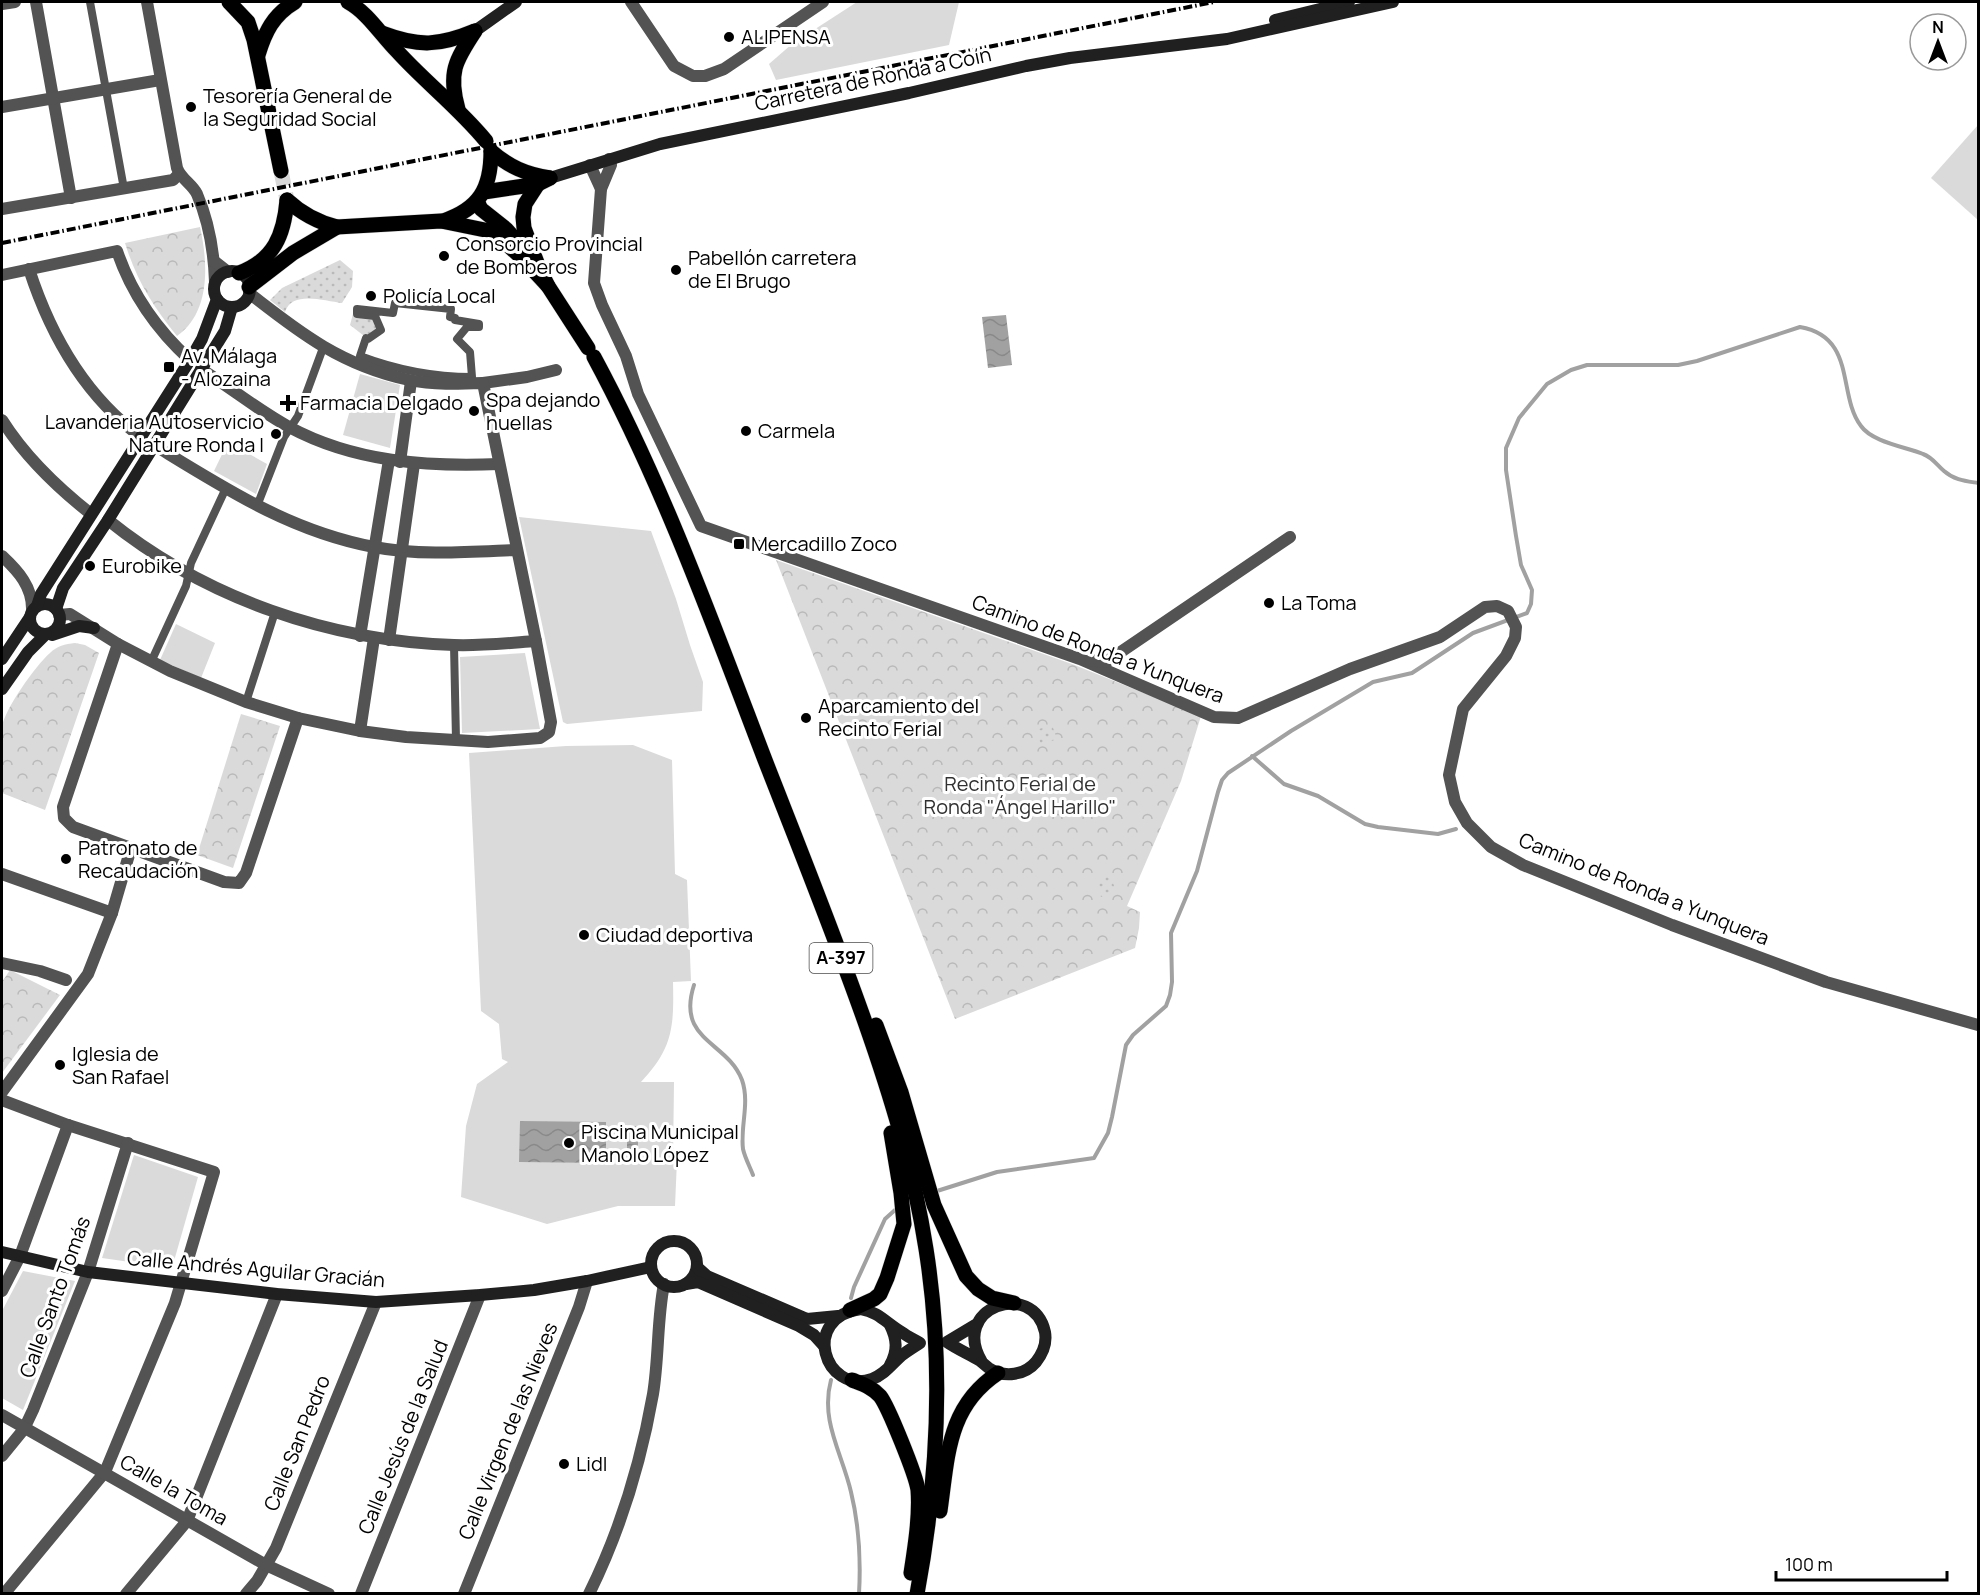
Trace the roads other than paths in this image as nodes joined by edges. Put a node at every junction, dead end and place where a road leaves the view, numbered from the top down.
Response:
1 (15, 2) edge
2 (36, 2) edge
3 (90, 2) edge
4 (147, 2) edge
5 (229, 2) edge
6 (295, 2) edge
7 (348, 2) edge
8 (516, 2) edge
9 (631, 2) edge
10 (824, 2) edge
11 (1349, 2) edge
12 (1393, 2) edge
13 (2, 4) edge
14 (475, 30) junction
15 (382, 33) junction
16 (1208, 40) junction
17 (258, 56) junction
18 (160, 80) junction
19 (107, 89) junction
20 (53, 98) junction
21 (2, 107) edge
22 (458, 109) junction
23 (488, 146) junction
24 (609, 159) junction
25 (590, 165) junction
26 (281, 171) tunnel mouth
27 (179, 174) junction
28 (544, 181) junction
29 (124, 189) junction
30 (601, 189) junction
31 (481, 196) junction
32 (71, 198) junction
33 (2, 209) edge
34 (441, 221) junction
35 (337, 227) junction
36 (214, 261) junction
37 (539, 268) junction
38 (29, 269) junction
39 (233, 272) junction
40 (2, 275) edge
41 (215, 282) junction
42 (548, 286) junction
43 (249, 290) junction
44 (217, 299) junction
45 (232, 307) junction
46 (366, 338) joint
47 (323, 348) junction
48 (190, 360) junction
49 (201, 369) junction
50 (556, 370) dead end
51 (411, 381) junction
52 (483, 383) junction
53 (2, 420) edge
54 (290, 427) junction
55 (141, 437) junction
56 (154, 445) junction
57 (395, 461) junction
58 (414, 464) junction
59 (499, 464) junction
60 (226, 489) junction
61 (257, 506) junction
62 (91, 514) junction
63 (108, 520) junction
64 (1290, 537) dead end
65 (375, 547) junction
66 (516, 550) junction
67 (402, 551) junction
68 (2, 556) edge
69 (189, 573) junction
70 (33, 611) junction
71 (58, 612) junction
72 (275, 612) junction
73 (94, 628) junction
74 (46, 634) junction
75 (360, 636) junction
76 (374, 638) junction
77 (389, 640) junction
78 (536, 641) junction
79 (118, 644) junction
80 (454, 645) junction
81 (31, 649) junction
82 (1080, 658) junction
83 (2, 659) edge
84 (152, 662) junction
85 (2, 690) edge
86 (246, 702) junction
87 (298, 718) junction
88 (360, 731) junction
89 (456, 740) junction
90 (794, 833) junction
91 (131, 848) junction
92 (2, 874) edge
93 (822, 905) junction
94 (112, 913) junction
95 (2, 963) edge
96 (66, 980) dead end
97 (1978, 1025) edge
98 (2, 1092) edge
99 (2, 1100) edge
100 (68, 1125) junction
101 (128, 1143) junction
102 (2, 1252) edge
103 (20, 1256) junction
104 (697, 1267) junction
105 (651, 1268) junction
106 (88, 1272) junction
107 (587, 1281) junction
108 (181, 1284) junction
109 (664, 1284) junction
110 (686, 1284) junction
111 (2, 1291) edge
112 (277, 1294) junction
113 (480, 1296) junction
114 (375, 1302) junction
115 (1014, 1303) junction
116 (844, 1313) junction
117 (890, 1324) junction
118 (977, 1324) junction
119 (824, 1346) junction
120 (982, 1362) junction
121 (888, 1368) junction
122 (998, 1373) junction
123 (852, 1380) junction
124 (2, 1415) edge
125 (24, 1429) junction
126 (2, 1456) edge
127 (105, 1472) junction
128 (187, 1521) junction
129 (266, 1565) junction
130 (4, 1593) edge
131 (126, 1593) edge
132 (246, 1593) edge
133 (329, 1593) edge
134 (361, 1593) edge
135 (464, 1593) edge
136 (589, 1593) edge
137 (908, 1593) edge
138 (917, 1593) edge
139 (927, 1593) edge

1 - 13 street
2 - 20 street
3 - 19 street
4 - 18 street
5 - 17 main road
6 - 17 main road
7 - 15 main road
8 - 14 main road
9 - 10 street
11 - 16 main road, Carretera de Ronda a Coín
12 - 16 main road, Carretera de Ronda a Coín
14 - 15 main road
14 - 22 main road
15 - 22 main road
16 - 24 main road, Carretera de Ronda a Coín
17 - 26 main road
18 - 19 street
18 - 27 street
19 - 20 street
19 - 29 street
20 - 21 street
20 - 32 street
22 - 23 main road
23 - 28 main road
23 - 31 main road
24 - 25 main road, Carretera de Ronda a Coín
24 - 30 street, Camino de Ronda a Yunquera
25 - 28 main road, Carretera de Ronda a Coín
25 - 30 street, Camino de Ronda a Yunquera
27 - 29 street
27 - 36 street
28 - 31 main road
28 - 37 main road
29 - 32 street
30 - 82 street, Camino de Ronda a Yunquera
31 - 34 main road
31 - 37 main road
32 - 33 street
34 - 35 main road
34 - 42 main road
35 - 39 main road
35 - 43 main road
36 - 39 street
36 - 41 street
37 - 42 main road
38 - 40 street
38 - 48 street
38 - 55 street
39 - 41 main road
39 - 43 main road
41 - 44 main road
42 - 90 main road, A-397
43 - 45 main road
43 - 47 street
44 - 45 main road
44 - 48 main road
45 - 49 main road
46 - 46 street
47 - 51 street
47 - 54 street
48 - 55 main road
49 - 54 street
49 - 56 main road
50 - 52 street
51 - 52 street
51 - 57 street
52 - 59 street
53 - 62 street
54 - 57 street
54 - 61 street
55 - 62 main road
56 - 60 street
56 - 63 main road
57 - 58 street
57 - 65 street
58 - 59 street
58 - 67 street
59 - 66 street
60 - 61 street
60 - 69 street
61 - 65 street
62 - 70 main road
63 - 69 street
63 - 71 main road
64 - 82 street
65 - 67 street
65 - 75 street
66 - 67 street
66 - 78 street
67 - 77 street
68 - 70 street
69 - 72 street
69 - 84 street
70 - 71 main road
70 - 74 main road
70 - 83 main road
71 - 73 street
71 - 74 main road
72 - 75 street
72 - 86 street
73 - 79 street
73 - 81 main road
74 - 81 main road
75 - 76 street
76 - 77 street
76 - 88 street
77 - 80 street
78 - 80 street
78 - 89 street
79 - 84 street
79 - 91 street
80 - 89 street
81 - 85 main road
82 - 97 street, Camino de Ronda a Yunquera
84 - 86 street
86 - 87 street
87 - 88 street
87 - 91 street
88 - 89 street
90 - 93 main road, A-397
90 - 116 main road
91 - 94 street
92 - 94 street
93 - 115 main road
93 - 138 main road, A-397
94 - 98 street
95 - 96 street
99 - 100 street
100 - 101 street
100 - 103 street
101 - 106 street, Calle Santo Tomás
101 - 108 street
102 - 103 main road, Calle Andrés Aguilar Gracián
103 - 106 main road, Calle Andrés Aguilar Gracián
103 - 111 street
104 - 105 main road
104 - 110 main road
104 - 116 main road
105 - 107 main road, Calle Andrés Aguilar Gracián
105 - 109 main road
106 - 108 main road, Calle Andrés Aguilar Gracián
106 - 125 street, Calle Santo Tomás
107 - 113 main road, Calle Andrés Aguilar Gracián
107 - 135 street, Calle Virgen de las Nieves
108 - 112 main road, Calle Andrés Aguilar Gracián
108 - 127 street
109 - 110 main road
109 - 136 street
110 - 119 main road
112 - 114 main road, Calle Andrés Aguilar Gracián
112 - 128 street
113 - 114 main road, Calle Andrés Aguilar Gracián
113 - 134 street, Calle Jesús de la Salud
114 - 129 street, Calle San Pedro
115 - 118 main road
115 - 122 main road
116 - 117 main road
116 - 119 main road
117 - 121 main road
117 - 121 main road
118 - 120 main road
118 - 120 main road
119 - 123 main road
120 - 122 main road
121 - 123 main road
122 - 139 main road
123 - 137 main road
124 - 125 street, Calle la Toma
125 - 126 street, Calle Santo Tomás
125 - 127 street, Calle la Toma
127 - 128 street, Calle la Toma
127 - 130 street
128 - 129 street, Calle la Toma
128 - 131 street
129 - 132 street, Calle San Pedro
129 - 133 street, Calle la Toma

